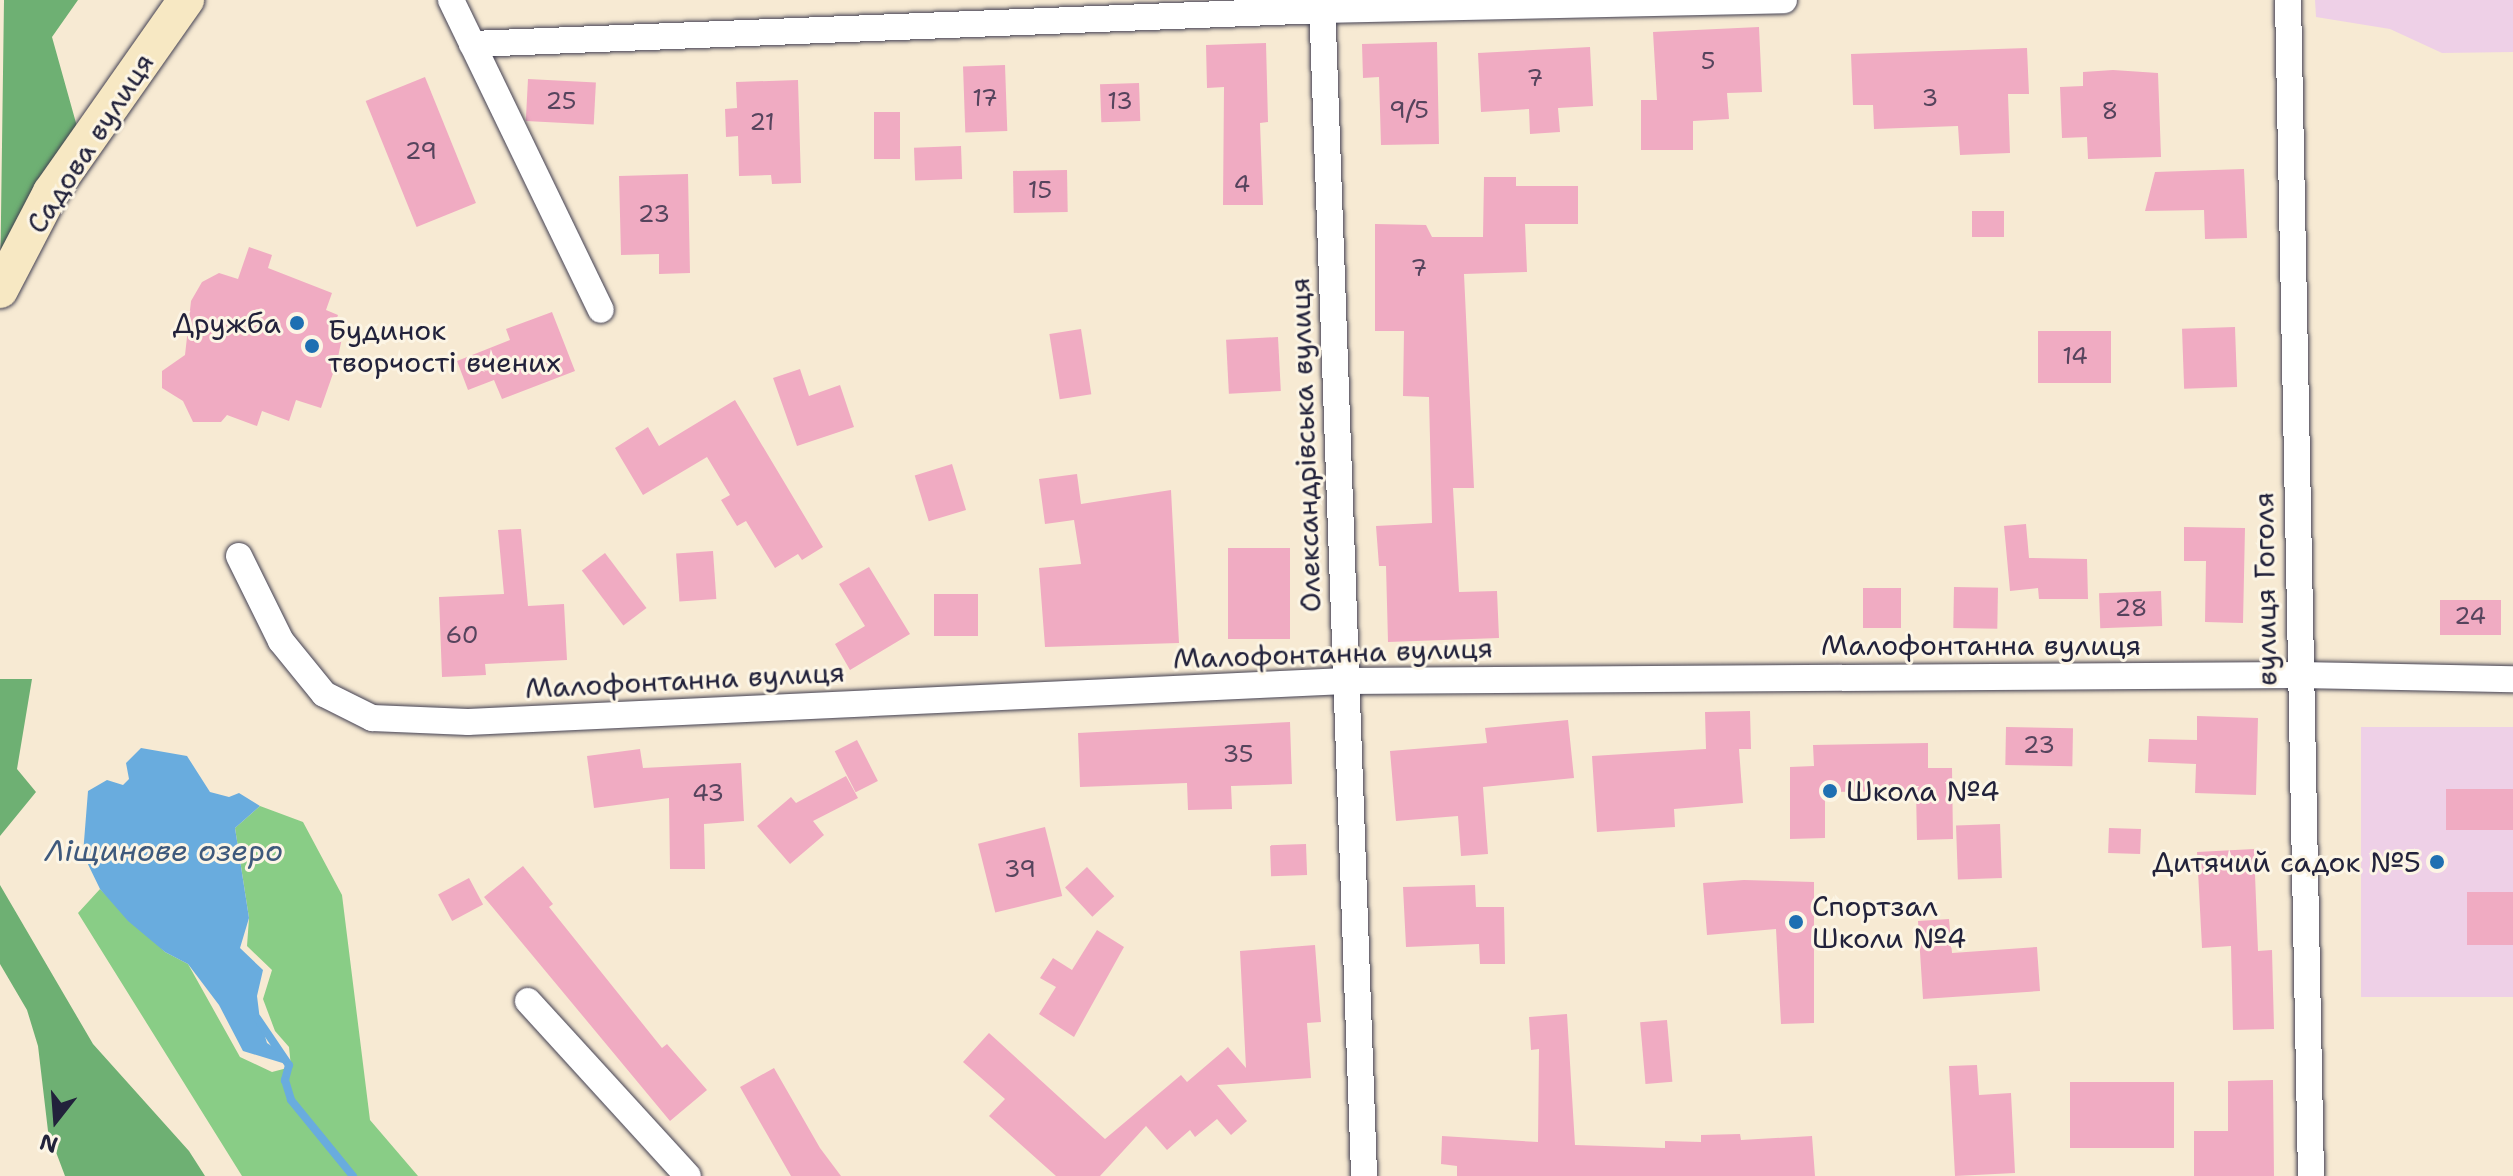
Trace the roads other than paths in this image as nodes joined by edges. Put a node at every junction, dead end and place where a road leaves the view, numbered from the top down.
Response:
1 (186, 0) edge
2 (451, 0) edge
3 (1784, 0) edge
4 (2288, 0) edge
5 (1322, 5) edge
6 (472, 44) junction
7 (0, 290) edge
8 (601, 310) dead end
9 (239, 556) dead end
10 (2298, 675) junction
11 (2513, 679) edge
12 (1345, 681) junction
13 (528, 1001) dead end
14 (688, 1176) edge
15 (1364, 1176) edge
16 (2311, 1176) edge

1 - 7 street, Садова вулиця
2 - 6 street
3 - 5 street
4 - 10 street, вулиця Гоголя
5 - 6 street
5 - 12 street, Олександрівська вулиця
6 - 8 street
9 - 12 street, Малофонтанна вулиця
10 - 11 street, Малофонтанна вулиця
10 - 12 street, Малофонтанна вулиця
10 - 16 street, вулиця Гоголя
12 - 15 street, Олександрівська вулиця
13 - 14 street

